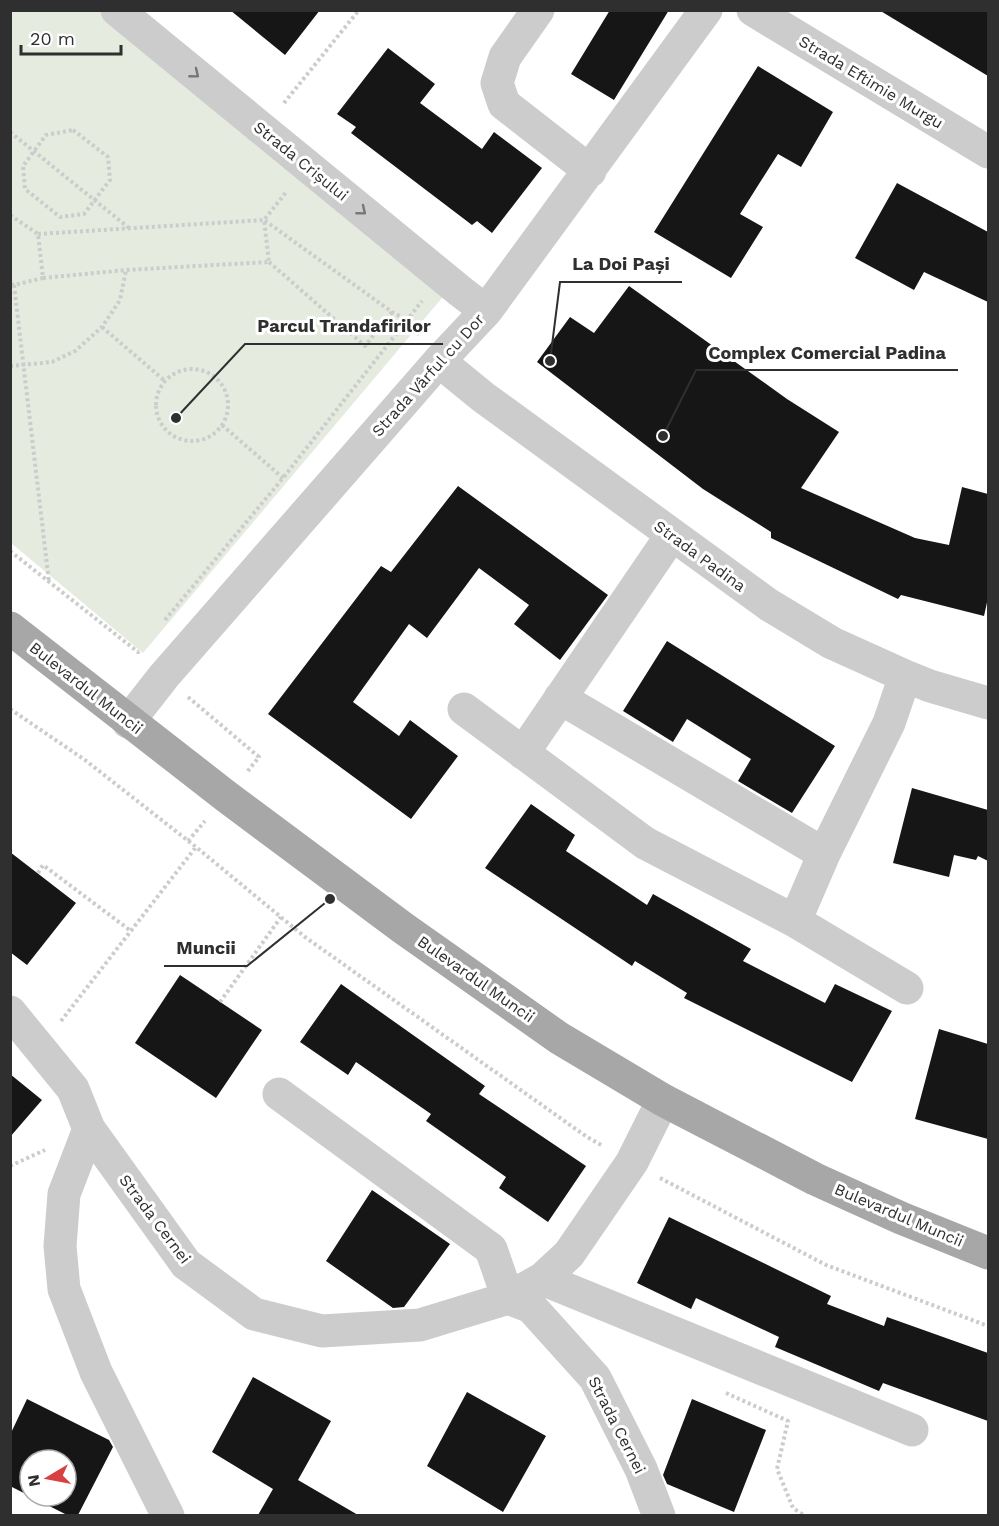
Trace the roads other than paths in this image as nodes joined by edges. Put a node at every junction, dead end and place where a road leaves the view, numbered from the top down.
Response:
1 (117, 10) edge
2 (538, 10) edge
3 (706, 10) edge
4 (753, 10) edge
5 (988, 152) edge
6 (590, 171) junction
7 (486, 310) junction
8 (439, 361) junction
9 (671, 536) junction
10 (10, 628) edge
11 (905, 676) junction
12 (560, 698) junction
13 (988, 704) edge
14 (464, 709) dead end
15 (128, 722) junction
16 (523, 753) junction
17 (824, 854) junction
18 (795, 921) junction
19 (908, 988) dead end
20 (10, 1012) edge
21 (279, 1094) dead end
22 (663, 1100) junction
23 (89, 1129) junction
24 (988, 1253) edge
25 (542, 1279) junction
26 (508, 1298) junction
27 (912, 1430) dead end
28 (168, 1515) edge
29 (659, 1515) edge

1 -> 7 street, Strada Crișului
2 - 6 street
3 - 6 street, Strada Vârful cu Dor
4 - 5 street, Strada Eftimie Murgu
6 - 7 street, Strada Vârful cu Dor
7 - 8 street, Strada Vârful cu Dor
8 - 9 street, Strada Padina
8 - 15 street, Strada Vârful cu Dor
9 - 11 street, Strada Padina
9 - 12 street
10 - 15 main road, Bulevardul Muncii
11 - 13 street, Strada Padina
11 - 17 street
12 - 16 street
12 - 17 street
14 - 16 street
15 - 22 main road, Bulevardul Muncii
16 - 18 street
17 - 18 street
18 - 19 street
20 - 23 street, Strada Cernei
21 - 26 street
22 - 24 main road, Bulevardul Muncii
22 - 25 street, Strada Cernei
23 - 26 street, Strada Cernei
23 - 28 street
25 - 26 street, Strada Cernei
25 - 27 street
26 - 29 street, Strada Cernei

